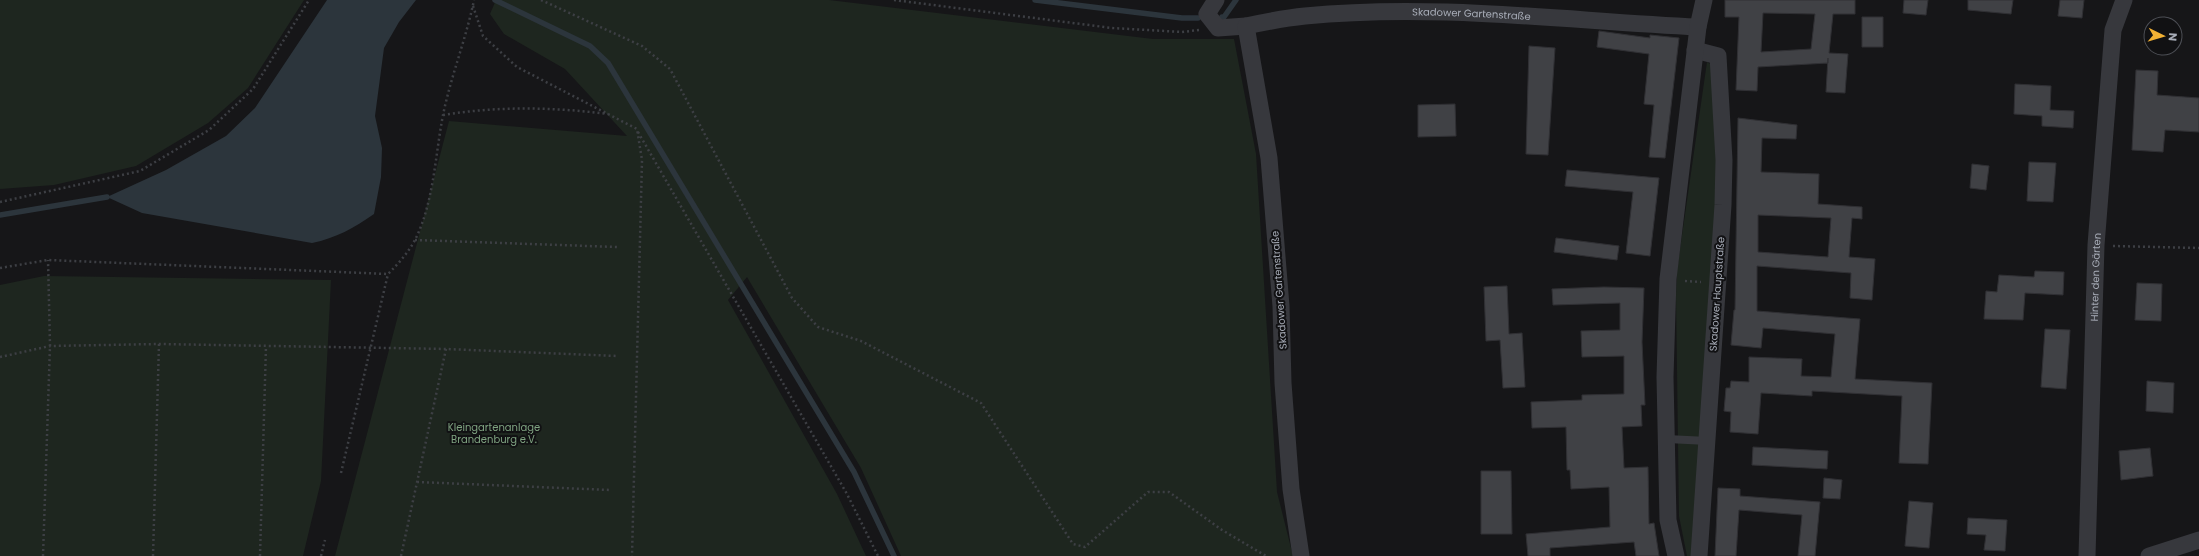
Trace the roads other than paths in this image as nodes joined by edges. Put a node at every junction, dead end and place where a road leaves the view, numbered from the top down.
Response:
1 (1216, 0) edge
2 (1704, 0) edge
3 (2124, 0) edge
4 (1246, 26) junction
5 (1698, 27) junction
6 (1695, 50) junction
7 (1667, 439) junction
8 (1708, 441) junction
9 (2199, 540) edge
10 (1301, 556) edge
11 (1676, 556) edge
12 (1699, 556) edge
13 (2087, 556) edge
14 (2150, 556) edge

1 - 4 street, Skadower Gartenstraße
2 - 5 street
3 - 13 street, Hinter den Gärten
4 - 5 street, Skadower Gartenstraße
4 - 10 street, Skadower Gartenstraße
5 - 6 street
6 - 7 street
6 - 8 street, Skadower Hauptstraße
7 - 8 lane
7 - 11 street
8 - 12 street, Skadower Hauptstraße
9 - 14 street

